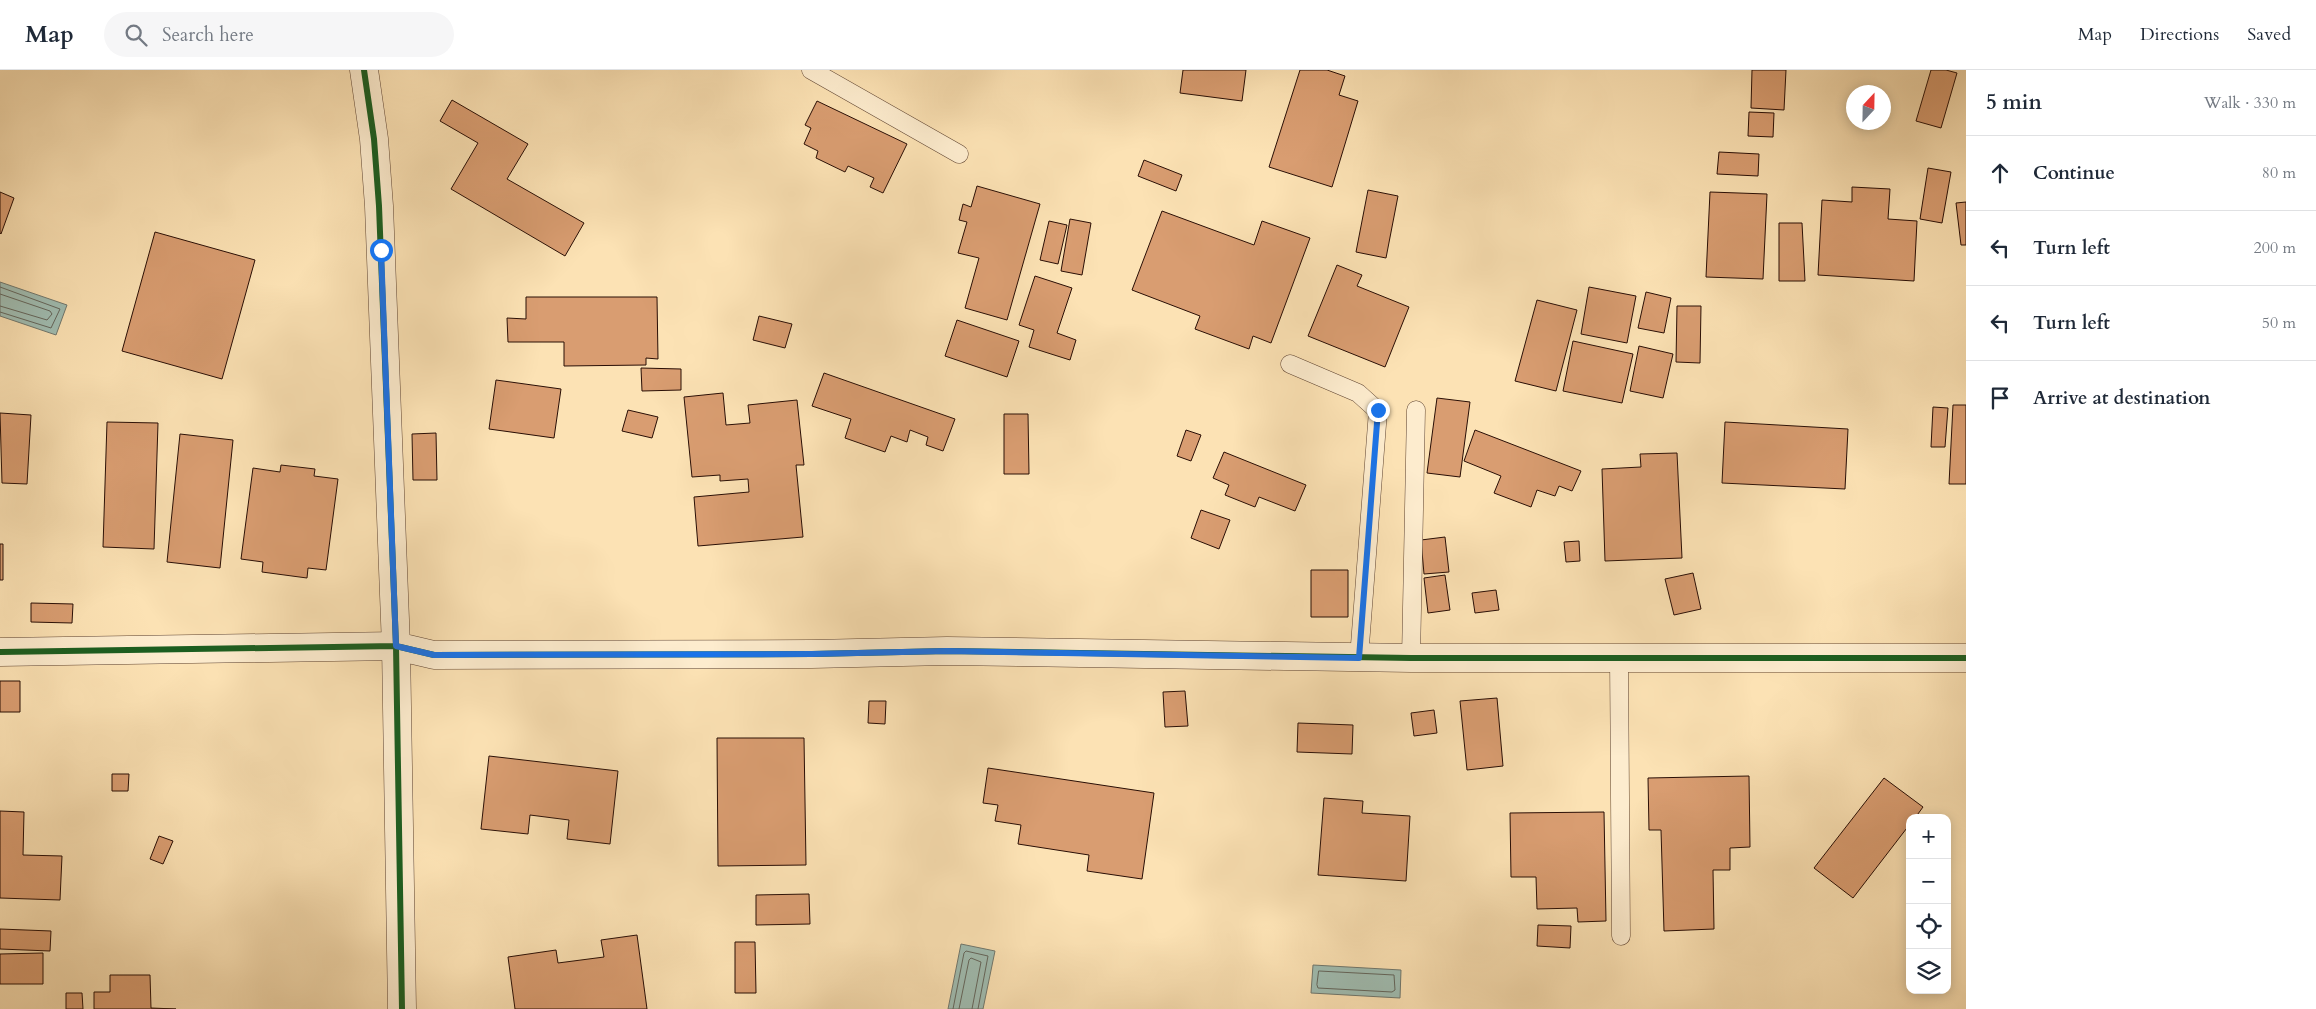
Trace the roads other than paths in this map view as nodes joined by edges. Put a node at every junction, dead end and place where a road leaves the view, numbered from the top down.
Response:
1 (364, 70) edge
2 (811, 70) edge
3 (959, 154) dead end
4 (1290, 364) dead end
5 (1416, 410) dead end
6 (396, 646) junction
7 (0, 652) edge
8 (1619, 657) junction
9 (1359, 658) junction
10 (1411, 658) junction
11 (1966, 658) edge
12 (1621, 936) dead end
13 (402, 1009) edge

1 - 6 street
2 - 3 lane
4 - 9 lane
5 - 10 lane
6 - 7 street
6 - 9 street
6 - 13 street
8 - 10 street
8 - 11 street
8 - 12 lane
9 - 10 street

